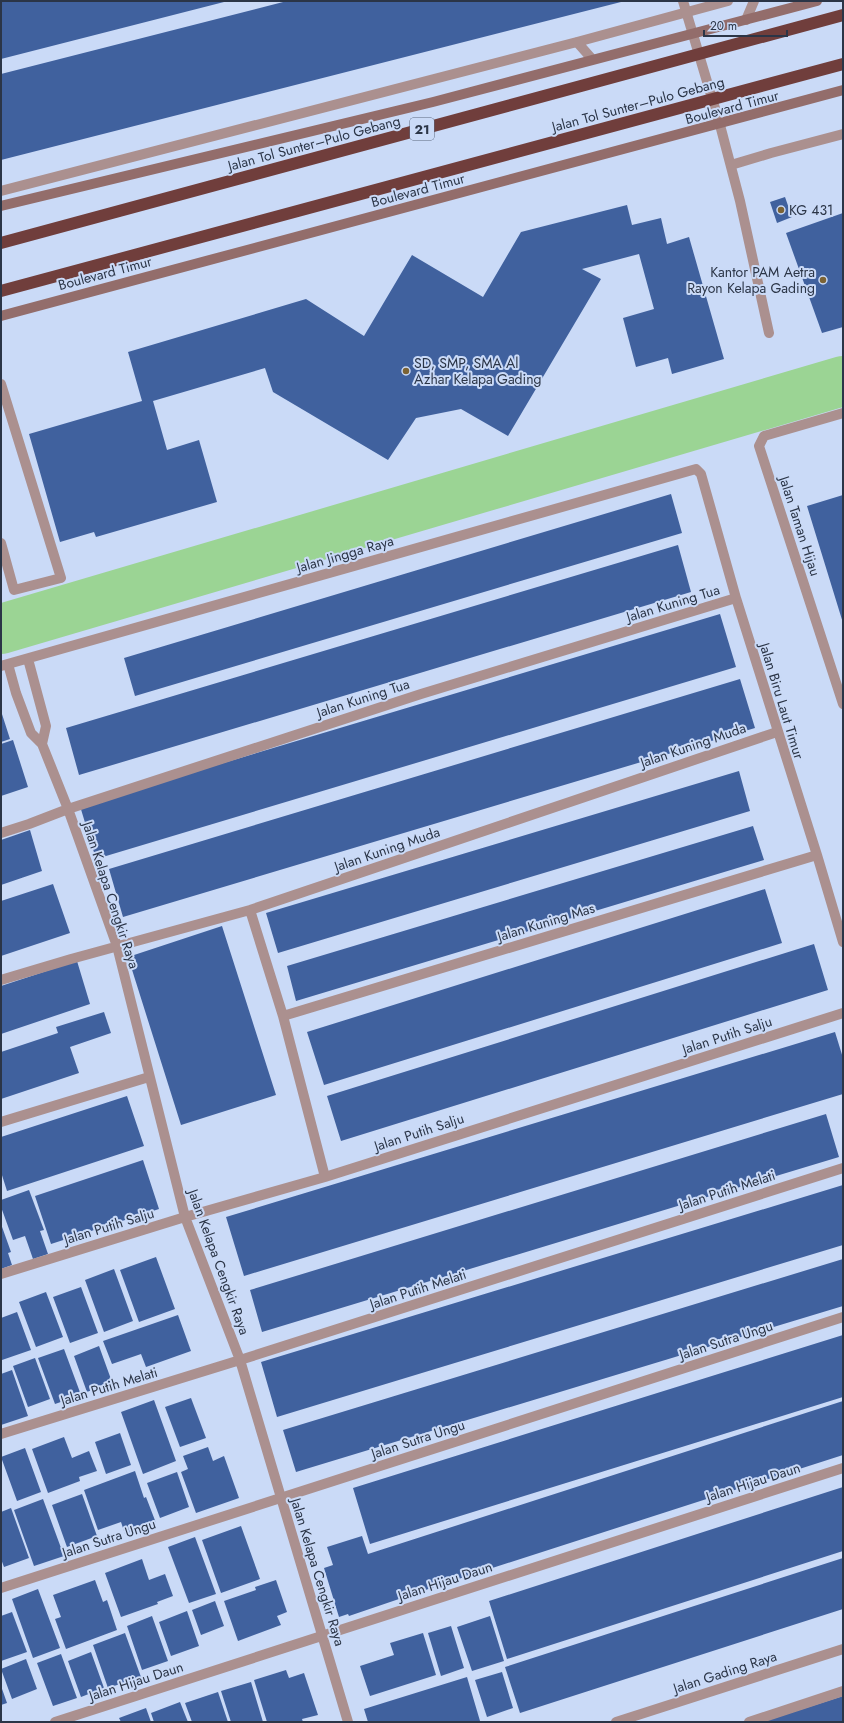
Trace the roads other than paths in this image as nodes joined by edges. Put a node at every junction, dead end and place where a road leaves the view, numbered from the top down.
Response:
1 (683, 1) edge
2 (728, 1) edge
3 (754, 1) edge
4 (817, 1) edge
5 (686, 12) junction
6 (843, 16) edge
7 (746, 20) junction
8 (692, 34) junction
9 (577, 42) junction
10 (592, 59) junction
11 (843, 64) edge
12 (843, 90) edge
13 (720, 124) junction
14 (843, 134) edge
15 (731, 165) junction
16 (1, 191) edge
17 (1, 206) edge
18 (1, 243) edge
19 (1, 291) edge
20 (1, 316) edge
21 (769, 333) dead end
22 (1, 384) edge
23 (843, 412) edge
24 (696, 469) joint
25 (1, 543) edge
26 (5, 573) edge
27 (736, 598) junction
28 (28, 658) junction
29 (5, 665) edge
30 (843, 704) edge
31 (777, 732) junction
32 (42, 744) junction
33 (68, 809) junction
34 (1, 833) edge
35 (817, 855) junction
36 (250, 910) junction
37 (843, 942) edge
38 (117, 946) junction
39 (1, 980) edge
40 (843, 1012) edge
41 (283, 1016) junction
42 (149, 1077) junction
43 (1, 1122) edge
44 (843, 1168) edge
45 (325, 1177) junction
46 (185, 1217) junction
47 (1, 1274) edge
48 (843, 1317) edge
49 (240, 1360) junction
50 (1, 1434) edge
51 (843, 1468) edge
52 (281, 1498) junction
53 (1, 1588) edge
54 (322, 1635) junction
55 (843, 1649) edge
56 (843, 1691) edge
57 (55, 1722) edge
58 (348, 1722) edge
59 (616, 1722) edge
60 (749, 1722) edge

1 - 5 street
2 - 5 street
3 - 7 street
4 - 7 main road
5 - 8 street
5 - 9 street
6 - 18 highway, Jalan Tol Sunter–Pulo Gebang / 21
7 - 8 main road
8 - 10 main road
8 - 13 street
9 - 10 street
9 - 16 street
10 - 17 main road
11 - 19 highway, Jalan Tol Sunter–Pulo Gebang
12 - 13 main road, Boulevard Timur
13 - 15 street
13 - 20 main road, Boulevard Timur
14 - 15 street
15 - 21 street
22 - 26 street
23 - 30 street, Jalan Taman Hijau
24 - 27 street, Jalan Biru Laut Timur
24 - 28 street, Jalan Jingga Raya
25 - 26 street
27 - 31 street, Jalan Biru Laut Timur
27 - 33 street, Jalan Kuning Tua
28 - 29 street, Jalan Jingga Raya
28 - 32 street
29 - 32 street, Jalan Kelapa Cengkir Raya
31 - 35 street, Jalan Biru Laut Timur
31 - 36 street, Jalan Kuning Muda
32 - 33 street, Jalan Kelapa Cengkir Raya
33 - 34 street, Jalan Kuning Tua
33 - 38 street, Jalan Kelapa Cengkir Raya
35 - 37 street, Jalan Biru Laut Timur
35 - 41 street, Jalan Kuning Mas
36 - 38 street, Jalan Kuning Muda
36 - 41 street
38 - 39 street, Jalan Kuning Muda
38 - 42 street, Jalan Kelapa Cengkir Raya
40 - 45 street, Jalan Putih Salju
41 - 45 street
42 - 43 street
42 - 46 street, Jalan Kelapa Cengkir Raya
44 - 49 street, Jalan Putih Melati
45 - 46 street, Jalan Putih Salju
46 - 47 street, Jalan Putih Salju
46 - 49 street, Jalan Kelapa Cengkir Raya
48 - 52 street, Jalan Sutra Ungu
49 - 50 street, Jalan Putih Melati
49 - 52 street, Jalan Kelapa Cengkir Raya
51 - 54 street, Jalan Hijau Daun
52 - 53 street, Jalan Sutra Ungu
52 - 54 street, Jalan Kelapa Cengkir Raya
54 - 57 street, Jalan Hijau Daun
54 - 58 street, Jalan Kelapa Cengkir Raya
55 - 59 street, Jalan Gading Raya
56 - 60 street

